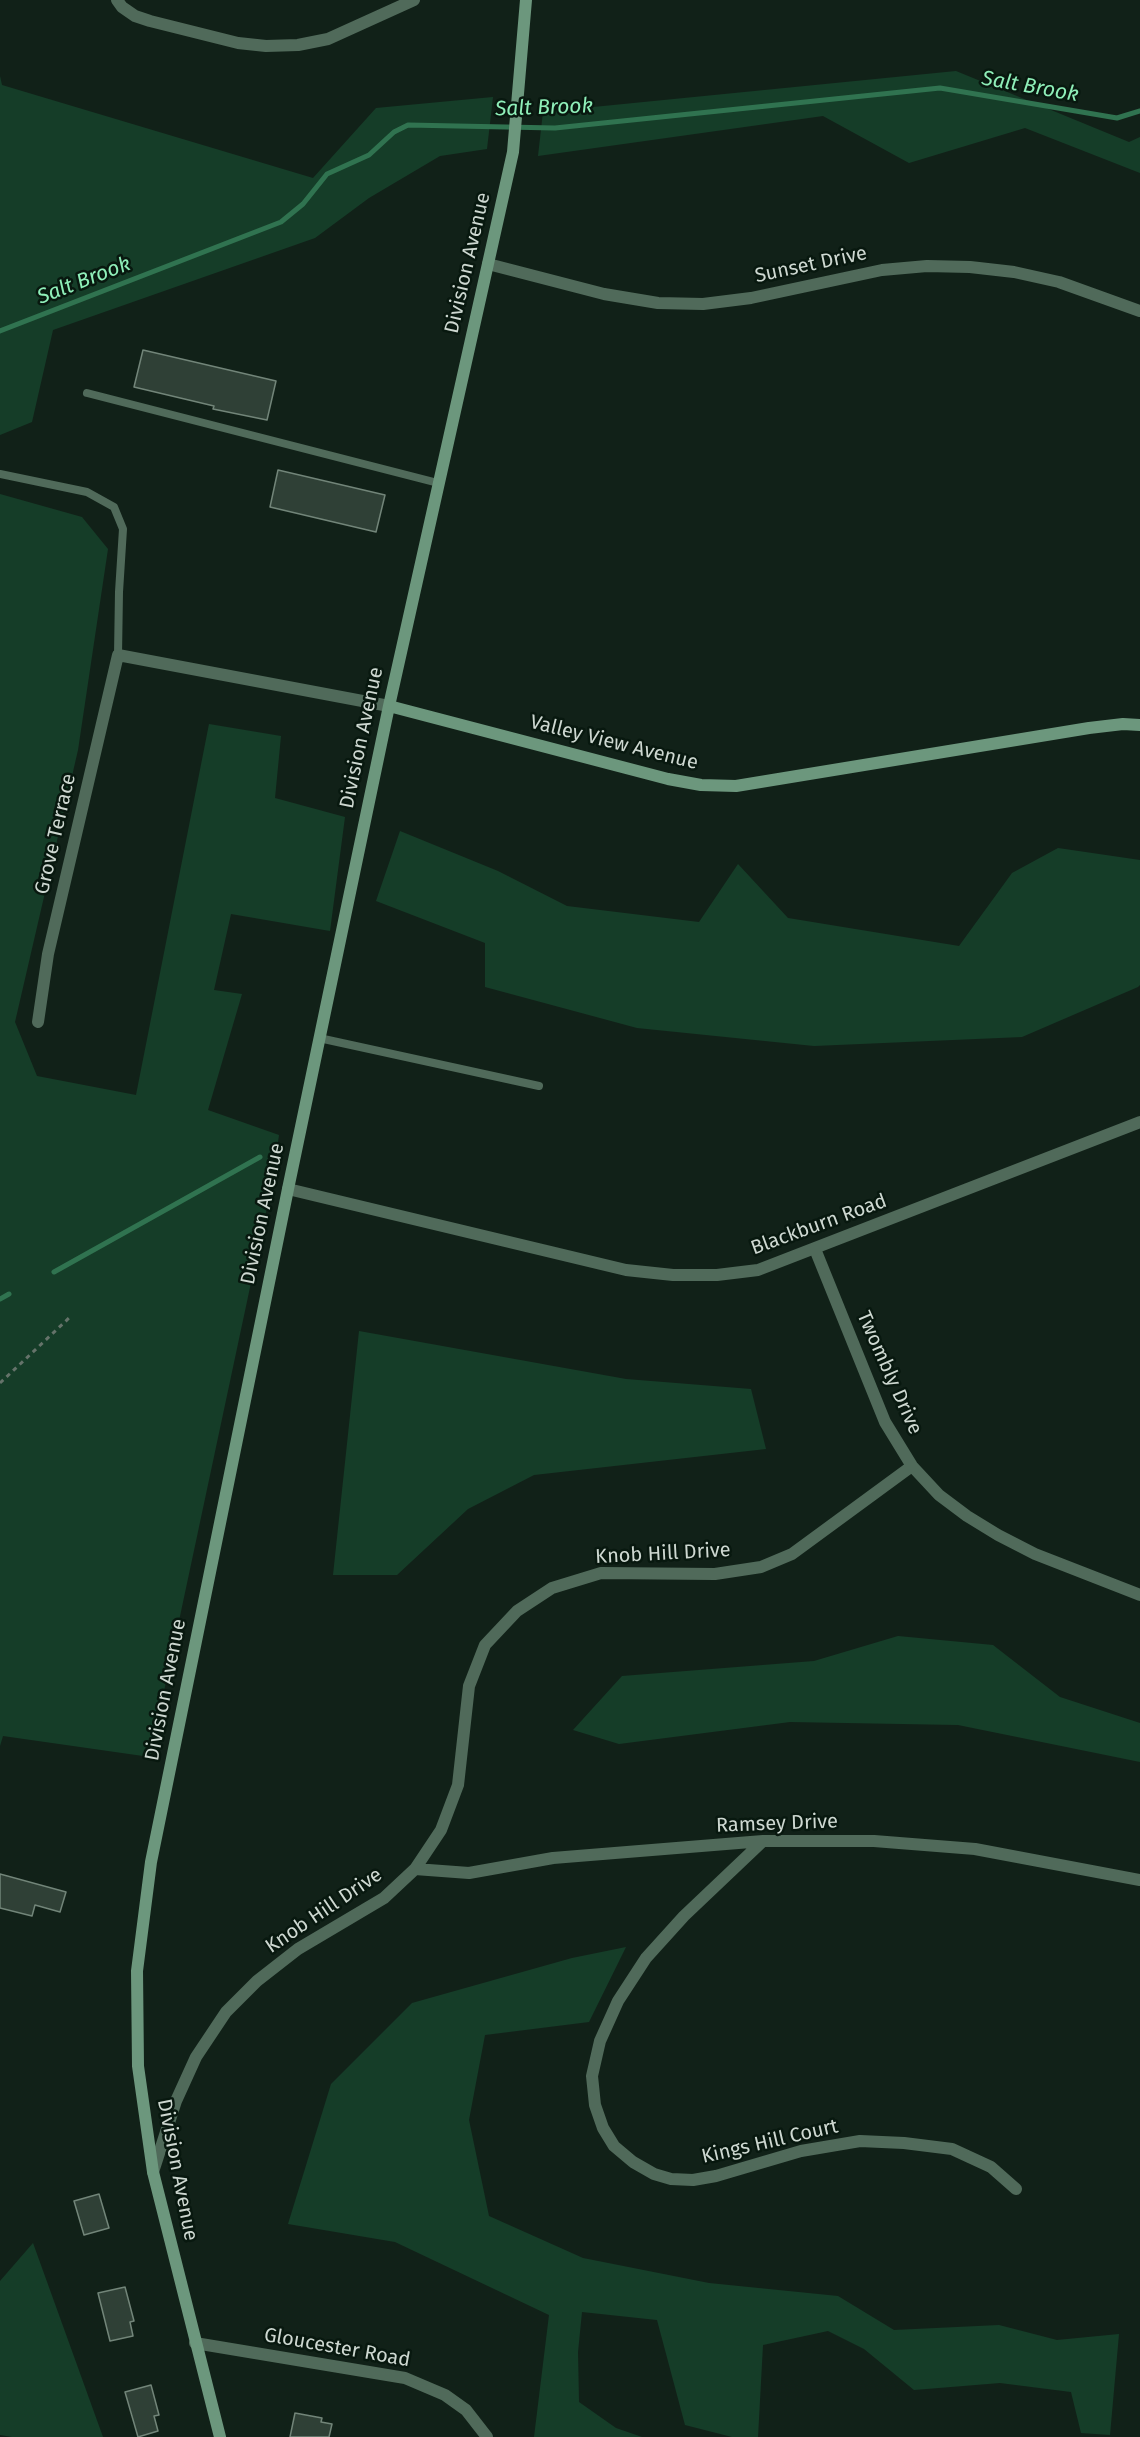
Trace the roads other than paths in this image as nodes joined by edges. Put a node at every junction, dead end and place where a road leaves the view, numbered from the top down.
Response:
1 (117, 0) edge
2 (414, 0) edge
3 (526, 0) edge
4 (488, 264) junction
5 (1140, 310) edge
6 (87, 393) dead end
7 (0, 474) edge
8 (438, 483) junction
9 (118, 655) junction
10 (389, 706) junction
11 (1140, 725) edge
12 (38, 1022) dead end
13 (319, 1038) junction
14 (539, 1086) dead end
15 (1140, 1122) edge
16 (288, 1189) junction
17 (815, 1249) junction
18 (912, 1466) junction
19 (1140, 1595) edge
20 (763, 1842) junction
21 (414, 1869) junction
22 (1140, 1880) edge
23 (153, 2172) junction
24 (1017, 2189) dead end
25 (195, 2343) junction
26 (220, 2437) edge
27 (487, 2437) edge

1 - 2 street
3 - 4 street, Division Avenue
4 - 5 street, Sunset Drive
4 - 8 street, Division Avenue
6 - 8 lane
7 - 9 lane
8 - 10 street, Division Avenue
9 - 10 street, Valley View Avenue
9 - 12 street, Grove Terrace
10 - 11 street, Valley View Avenue
10 - 13 street, Division Avenue
13 - 14 lane
13 - 16 street, Division Avenue
15 - 17 street, Blackburn Road
16 - 17 street, Blackburn Road
16 - 23 street, Division Avenue
17 - 18 street, Twombly Drive
18 - 19 street, Twombly Drive
18 - 21 street, Knob Hill Drive
20 - 21 street, Ramsey Drive
20 - 22 street, Ramsey Drive
20 - 24 street, Kings Hill Court
21 - 23 street, Knob Hill Drive
23 - 25 street, Division Avenue
25 - 26 street, Division Avenue
25 - 27 street, Gloucester Road

